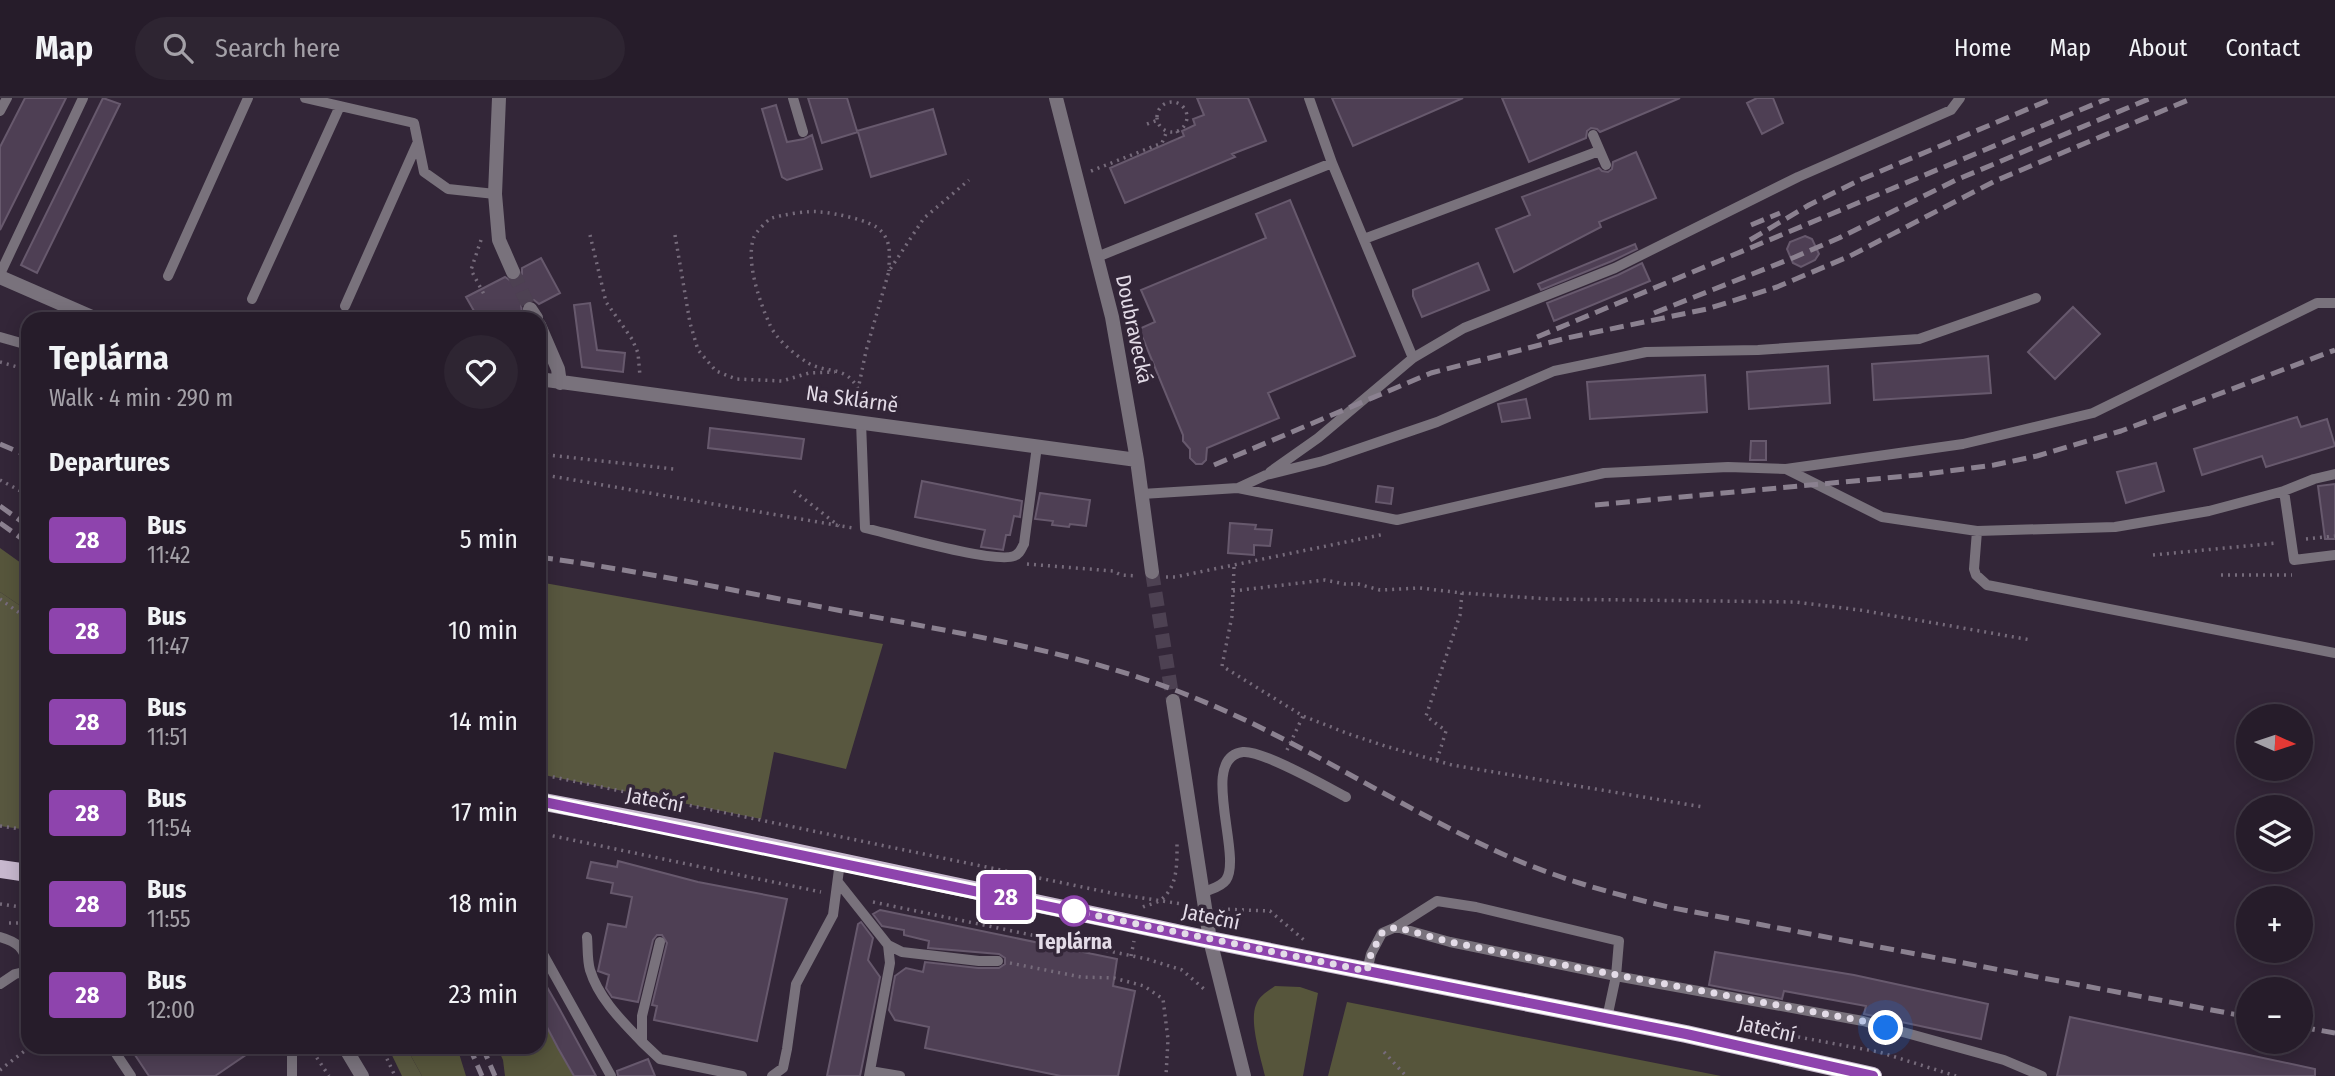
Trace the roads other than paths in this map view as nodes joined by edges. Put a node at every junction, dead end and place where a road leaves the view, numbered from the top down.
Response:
1 (6, 98) edge
2 (83, 98) edge
3 (248, 98) edge
4 (305, 98) edge
5 (499, 98) edge
6 (793, 98) edge
7 (1056, 98) edge
8 (1309, 98) edge
9 (1960, 98) edge
10 (340, 106) junction
11 (0, 111) edge
12 (803, 132) dead end
13 (1592, 135) dead end
14 (418, 142) junction
15 (1599, 151) junction
16 (1332, 163) junction
17 (1606, 165) dead end
18 (495, 194) junction
19 (1364, 239) junction
20 (1097, 257) junction
21 (513, 272) tunnel mouth
22 (0, 276) edge
23 (168, 276) dead end
24 (2036, 298) dead end
25 (252, 299) dead end
26 (2335, 303) edge
27 (345, 306) dead end
28 (80, 312) edge
29 (0, 337) edge
30 (546, 342) edge
31 (21, 343) edge
32 (1413, 358) junction
33 (546, 380) edge
34 (560, 383) junction
35 (857, 421) junction
36 (1037, 446) junction
37 (1137, 460) junction
38 (1786, 469) junction
39 (2335, 474) edge
40 (1266, 475) junction
41 (1238, 488) junction
42 (2284, 491) junction
43 (1142, 494) junction
44 (1977, 531) junction
45 (2335, 555) edge
46 (1154, 575) tunnel mouth
47 (2335, 653) edge
48 (1172, 701) tunnel mouth
49 (1346, 797) dead end
50 (546, 802) edge
51 (840, 862) junction
52 (0, 869) edge
53 (21, 872) edge
54 (838, 882) junction
55 (1203, 892) junction
56 (1396, 927) junction
57 (587, 936) dead end
58 (0, 937) edge
59 (1210, 940) junction
60 (660, 942) dead end
61 (888, 945) junction
62 (21, 947) edge
63 (546, 960) edge
64 (998, 961) road end
65 (21, 971) edge
66 (1367, 971) junction
67 (1616, 976) junction
68 (0, 984) edge
69 (1607, 1018) junction
70 (642, 1042) junction
71 (116, 1054) edge
72 (291, 1054) edge
73 (349, 1054) edge
74 (870, 1073) edge
75 (131, 1076) edge
76 (292, 1076) edge
77 (362, 1076) edge
78 (611, 1076) edge
79 (742, 1076) edge
80 (772, 1076) edge
81 (900, 1076) edge
82 (1244, 1076) edge
83 (1873, 1076) edge
84 (2042, 1076) edge

1 - 11 lane
2 - 22 lane
3 - 23 lane
4 - 10 lane
5 - 18 street
6 - 12 lane
7 - 20 street, Doubravecká
8 - 16 lane
9 - 32 lane
10 - 14 lane
10 - 25 lane
13 - 15 lane
14 - 18 lane
14 - 27 lane
15 - 17 lane
15 - 19 lane
16 - 19 lane
16 - 20 lane
18 - 21 street
19 - 32 lane
20 - 37 street, Doubravecká
22 - 28 street
24 - 40 lane
26 - 38 lane
29 - 31 lane
30 - 34 street
32 - 40 lane
33 - 34 street, Na Sklárně
34 - 35 street, Na Sklárně
35 - 36 street, Na Sklárně
35 - 36 lane
36 - 37 street, Na Sklárně
37 - 43 street, Doubravecká
38 - 41 lane
38 - 44 lane
39 - 42 lane
40 - 41 lane
41 - 43 lane
42 - 44 lane
42 - 45 lane
43 - 46 street, Doubravecká
44 - 47 lane
48 - 55 street
49 - 55 lane
50 - 51 main road, Jateční
51 - 54 lane
51 - 59 main road, Jateční
52 - 53 main road
54 - 61 lane
54 - 80 lane
55 - 59 street
56 - 66 lane
56 - 67 lane
56 - 67 lane
57 - 70 lane
58 - 62 lane
59 - 66 main road, Jateční
59 - 82 street
60 - 70 lane
61 - 64 lane
61 - 74 lane
63 - 78 lane
65 - 68 lane
66 - 69 main road, Jateční
67 - 69 lane
67 - 84 lane
69 - 83 main road, Jateční
70 - 79 lane
71 - 75 lane
72 - 76 lane
73 - 77 street
74 - 81 lane

